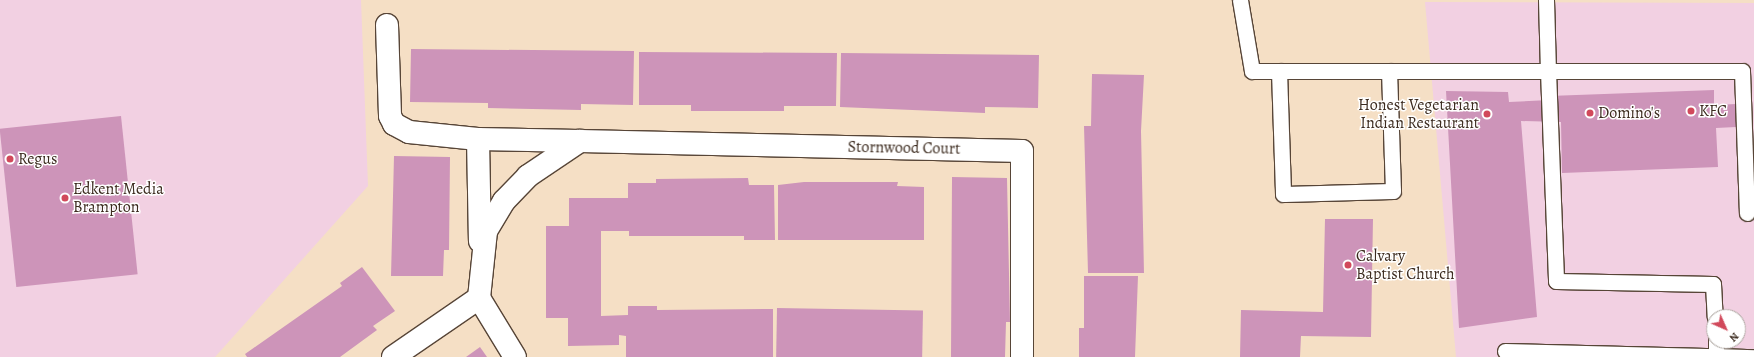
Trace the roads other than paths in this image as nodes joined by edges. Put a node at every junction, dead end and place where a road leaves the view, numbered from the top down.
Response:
1 (1240, 0) edge
2 (1546, 0) edge
3 (387, 25) dead end
4 (1279, 70) junction
5 (1389, 71) junction
6 (1548, 71) junction
7 (478, 139) junction
8 (580, 141) junction
9 (1747, 213) dead end
10 (480, 263) junction
11 (479, 298) junction
12 (1715, 309) edge
13 (1505, 351) dead end
14 (1716, 356) edge
15 (393, 357) edge
16 (515, 357) edge
17 (1022, 357) edge
18 (1754, 357) edge

1 - 4 lane
2 - 6 lane
3 - 7 street, Stornwood Court
4 - 5 lane
4 - 5 lane
5 - 6 lane
6 - 9 lane
6 - 12 lane
7 - 8 street, Stornwood Court
7 - 10 street
8 - 10 street
8 - 17 street, Stornwood Court
10 - 11 street
11 - 15 street
11 - 16 street
13 - 14 lane
14 - 18 lane

